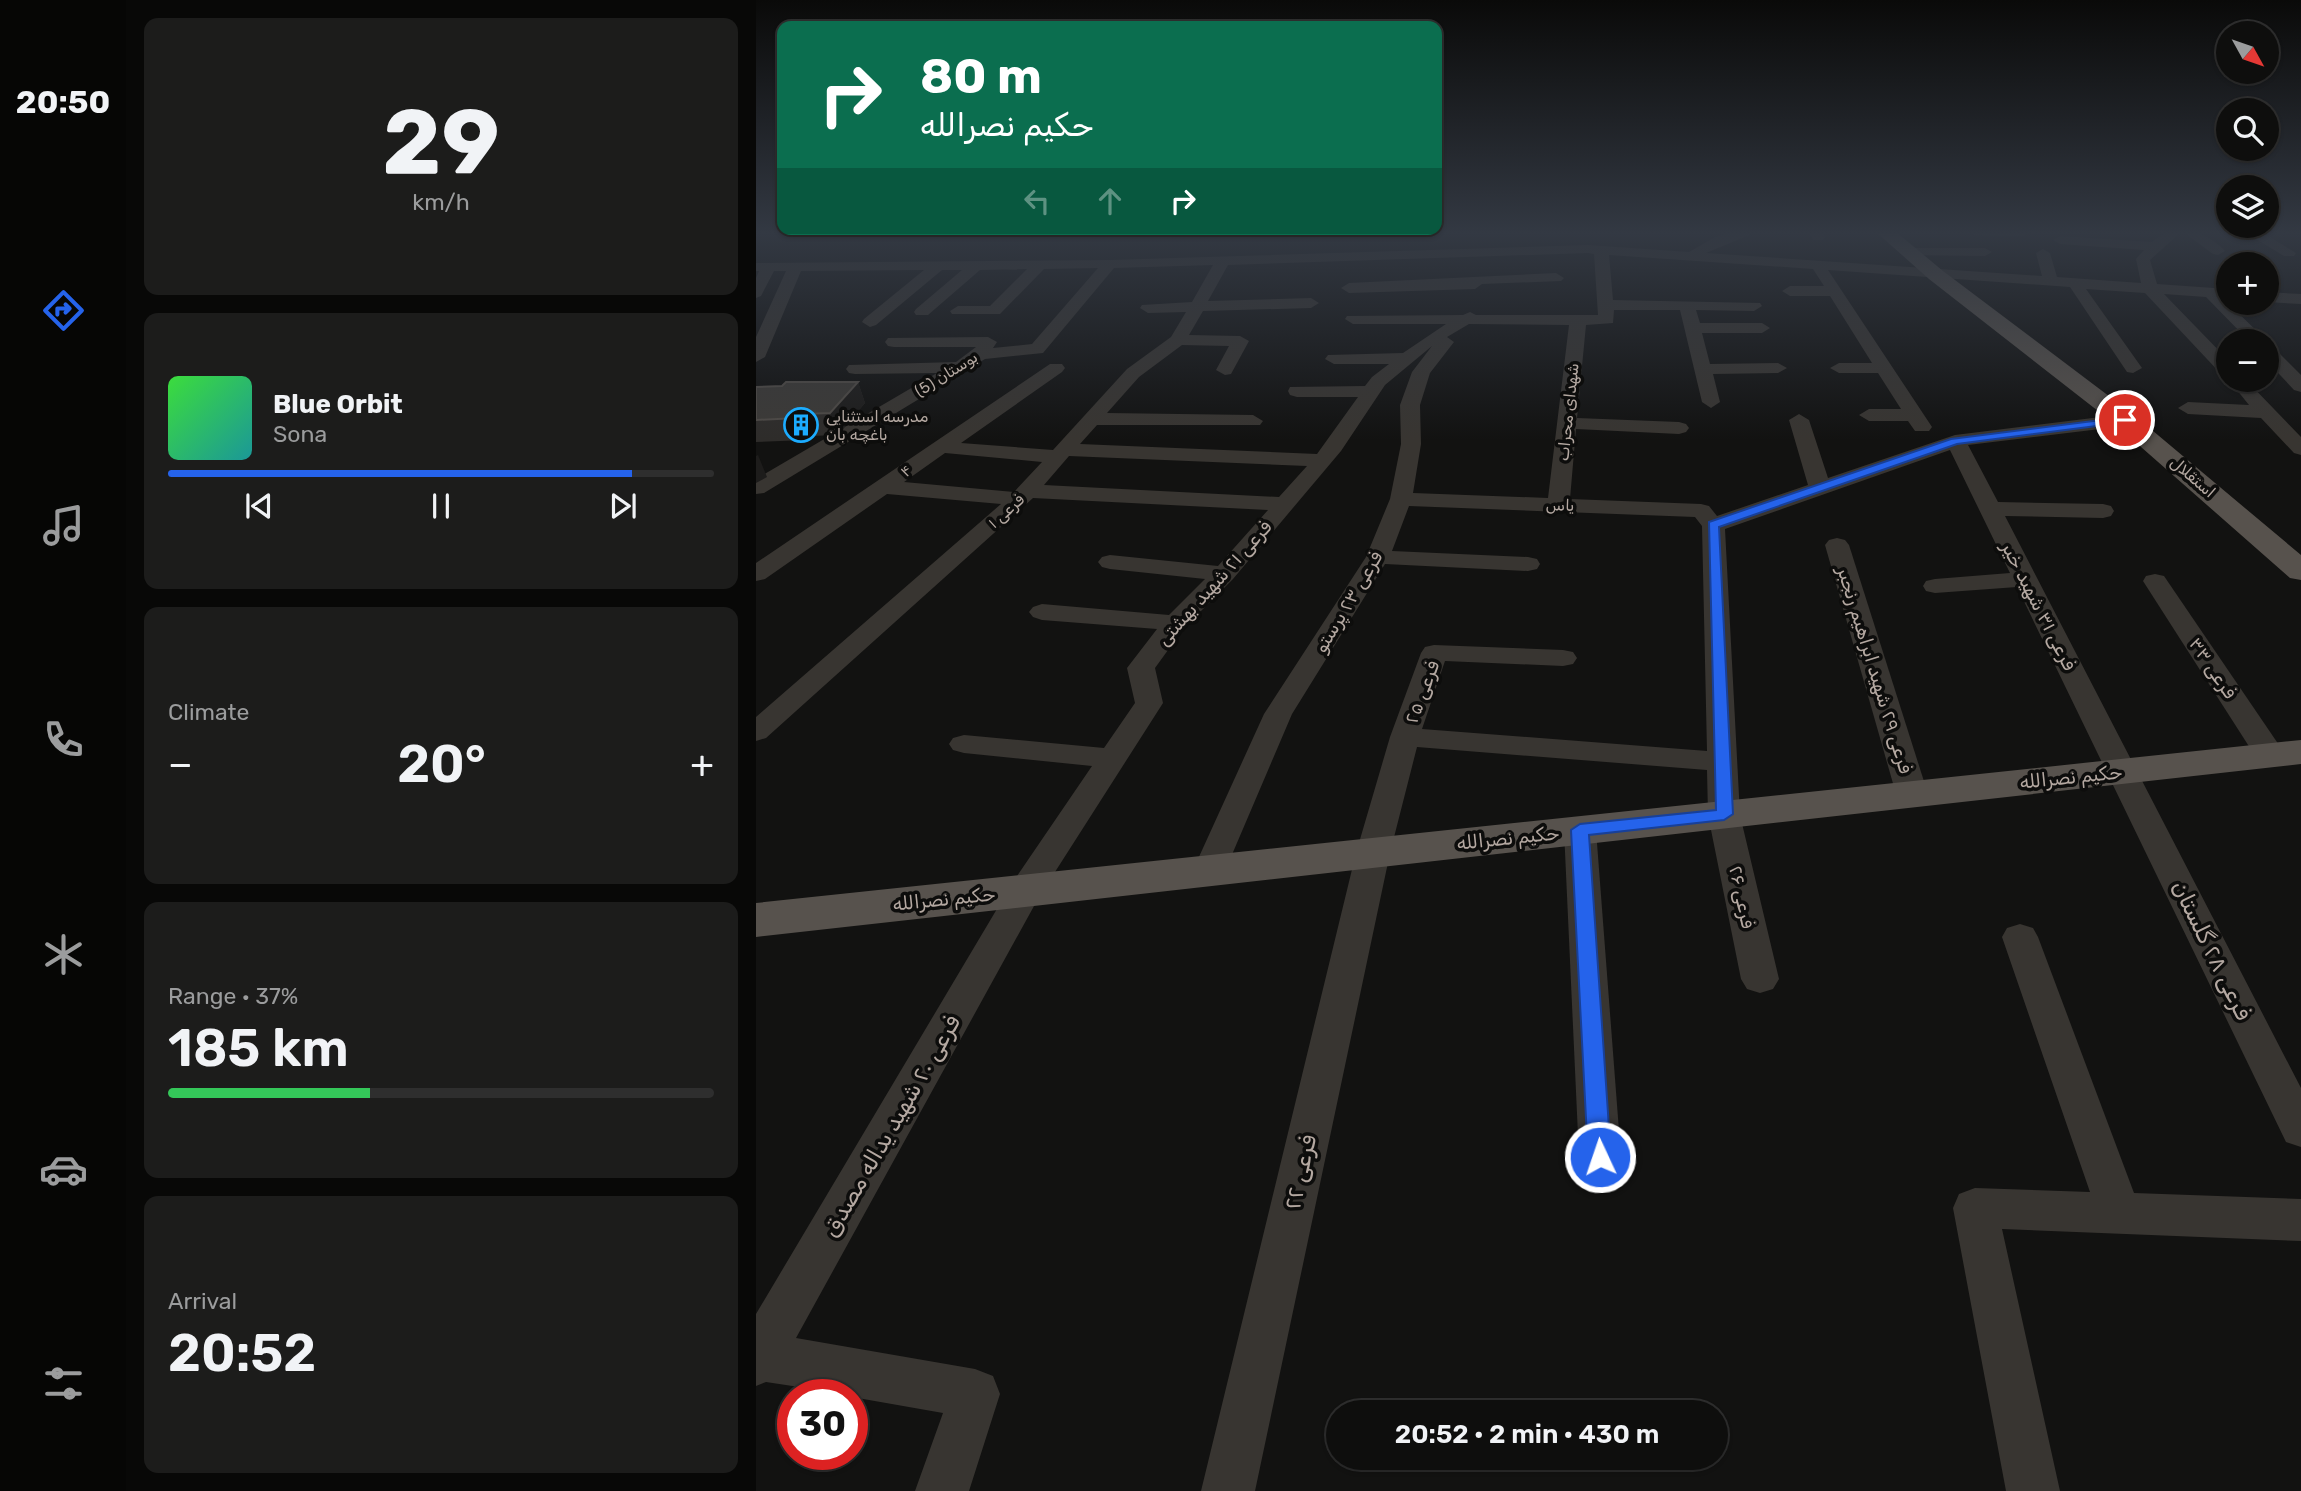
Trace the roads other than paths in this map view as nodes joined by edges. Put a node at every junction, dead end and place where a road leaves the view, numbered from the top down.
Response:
1 (780, 301) edge
2 (896, 301) edge
3 (935, 301) edge
4 (1003, 301) edge
5 (1079, 301) edge
6 (1202, 301) edge
7 (1415, 301) edge
8 (1467, 301) edge
9 (1491, 301) edge
10 (1607, 301) edge
11 (1840, 301) edge
12 (1969, 301) edge
13 (2091, 301) edge
14 (2161, 301) edge
15 (1311, 303) dead end
16 (1606, 305) junction
17 (1687, 305) junction
18 (1754, 306) dead end
19 (1198, 307) junction
20 (1148, 308) dead end
21 (1464, 310) junction
22 (958, 311) dead end
23 (922, 312) dead end
24 (2236, 315) edge
25 (1353, 319) dead end
26 (1578, 319) junction
27 (870, 322) dead end
28 (1693, 328) junction
29 (1762, 328) dead end
30 (2248, 329) edge
31 (1370, 334) dead end
32 (1178, 340) junction
33 (894, 342) dead end
34 (984, 348) junction
35 (756, 356) edge
36 (1408, 358) junction
37 (1334, 359) dead end
38 (2216, 359) edge
39 (2279, 363) edge
40 (960, 367) junction
41 (1056, 368) dead end
42 (1778, 368) dead end
43 (1839, 368) dead end
44 (1885, 368) junction
45 (2133, 368) dead end
46 (855, 369) dead end
47 (1703, 369) junction
48 (1225, 370) dead end
49 (2301, 386) edge
50 (1297, 391) dead end
51 (1370, 392) junction
52 (2248, 392) edge
53 (1711, 402) dead end
54 (2290, 405) dead end
55 (2262, 407) junction
56 (2188, 408) dead end
57 (1869, 415) dead end
58 (1092, 419) junction
59 (1799, 420) dead end
60 (2125, 420) junction
61 (1252, 421) dead end
62 (1567, 423) junction
63 (1679, 428) dead end
64 (1956, 441) junction
65 (941, 447) junction
66 (2301, 449) edge
67 (1062, 454) junction
68 (1323, 460) junction
69 (1820, 486) junction
70 (756, 488) edge
71 (882, 488) junction
72 (1024, 495) junction
73 (1401, 499) junction
74 (1286, 504) junction
75 (1559, 505) junction
76 (1990, 509) junction
77 (2103, 511) dead end
78 (1713, 525) junction
79 (1838, 545) dead end
80 (1378, 556) junction
81 (1111, 562) dead end
82 (1528, 564) dead end
83 (2301, 571) edge
84 (756, 574) edge
85 (1224, 574) junction
86 (2025, 579) junction
87 (2155, 582) dead end
88 (1935, 586) dead end
89 (1042, 612) dead end
90 (1175, 623) junction
91 (1563, 658) dead end
92 (756, 732) edge
93 (1405, 737) junction
94 (964, 744) dead end
95 (2286, 753) edge
96 (1111, 758) junction
97 (1722, 762) junction
98 (2123, 771) junction
99 (1912, 794) junction
100 (1724, 814) junction
101 (1580, 830) junction
102 (1373, 853) junction
103 (1210, 870) junction
104 (1025, 891) junction
105 (756, 920) edge
106 (2021, 937) dead end
107 (1760, 979) dead end
108 (2301, 1129) edge
109 (1600, 1157) dead end
110 (2119, 1213) junction
111 (2301, 1220) edge
112 (758, 1359) edge
113 (942, 1491) edge
114 (1228, 1491) edge
115 (2033, 1491) edge

1 - 35 street
2 - 27 street
3 - 23 street
4 - 22 street
5 - 34 street
6 - 19 street, فرعی ۱
7 - 21 street
8 - 21 street
9 - 21 street
10 - 16 street
11 - 44 street
12 - 60 main road, استقلال
13 - 45 street
14 - 38 street
15 - 19 street
16 - 17 street
16 - 26 street
17 - 18 street
17 - 28 street
19 - 20 street
19 - 32 street, فرعی ۱
21 - 25 street
21 - 26 street
21 - 31 street
21 - 36 street, فرعی ۲۱ شهید بهشتی
21 - 73 street, فرعی ۲۳ پرستو
24 - 30 street
26 - 62 street, شهدای محراب
28 - 29 street
28 - 47 street
32 - 48 street
32 - 58 street, فرعی ۱
33 - 34 street
34 - 40 street, بوستان (5)
36 - 37 street
36 - 51 street, فرعی ۲۱ شهید بهشتی
39 - 49 street
40 - 46 street
40 - 70 street, بوستان (5)
41 - 65 street, ۴
42 - 47 street
43 - 44 street
44 - 57 street
47 - 53 street
50 - 51 street
51 - 68 street, فرعی ۲۱ شهید بهشتی
52 - 55 street
54 - 55 street
55 - 56 street
55 - 66 street
58 - 61 street
58 - 67 street, فرعی ۱
59 - 69 street
60 - 64 street
60 - 83 main road, استقلال
62 - 63 street
62 - 75 street, شهدای محراب
64 - 69 street
64 - 76 street, فرعی ۳۱ شهید خیر
65 - 67 street
65 - 71 street, ۴
67 - 68 street
67 - 72 street, فرعی ۱
68 - 74 street, فرعی ۲۱ شهید بهشتی
69 - 78 street
71 - 72 street
71 - 84 street, ۴
72 - 74 street
72 - 92 street, فرعی ۱
73 - 75 street, یاس
73 - 80 street, فرعی ۲۳ پرستو
74 - 85 street, فرعی ۲۱ شهید بهشتی
75 - 78 street, یاس
76 - 77 street
76 - 86 street, فرعی ۳۱ شهید خیر
78 - 97 street, فرعی ۲۶
79 - 99 street, فرعی ۲۹ شهید ابراهیم رنجبر
80 - 82 street
80 - 103 street, فرعی ۲۳ پرستو
81 - 85 street
85 - 90 street, فرعی ۲۱ شهید بهشتی
86 - 88 street
86 - 98 street, فرعی ۳۱ شهید خیر
87 - 95 street, فرعی ۳۳
89 - 90 street
90 - 96 street, فرعی ۲۱ شهید بهشتی
91 - 93 street, فرعی ۲۵
93 - 97 street
93 - 102 street, فرعی ۲۵
94 - 96 street
95 - 98 main road, حکیم نصرالله
96 - 104 street, فرعی ۲۱ شهید بهشتی
97 - 100 street, فرعی ۲۶
98 - 99 main road, حکیم نصرالله
98 - 108 street, فرعی ۲۸ گلستان
99 - 100 main road, حکیم نصرالله
100 - 101 main road, حکیم نصرالله
100 - 107 street, فرعی ۲۶
101 - 102 main road, حکیم نصرالله
101 - 109 street
102 - 103 main road, حکیم نصرالله
102 - 114 street, فرعی ۲۲
103 - 104 main road, حکیم نصرالله
104 - 105 main road, حکیم نصرالله
104 - 112 street, فرعی ۲۰ شهید یداله مصدق
106 - 110 street
110 - 111 street
110 - 115 street
112 - 113 street

